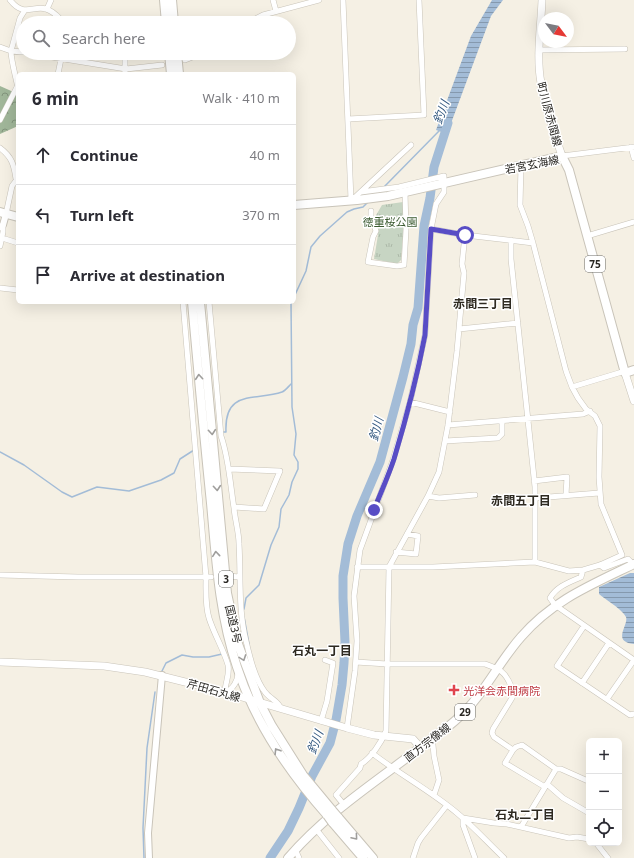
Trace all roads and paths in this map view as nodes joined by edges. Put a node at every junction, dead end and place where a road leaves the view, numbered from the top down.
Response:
1 (10, 0) edge
2 (51, 0) edge
3 (164, 0) edge
4 (172, 0) edge
5 (272, 0) edge
6 (319, 0) edge
7 (343, 0) edge
8 (419, 0) edge
9 (542, 0) edge
10 (298, 3) edge
11 (47, 9) junction
12 (25, 10) junction
13 (276, 11) junction
14 (21, 16) edge
15 (56, 16) edge
16 (165, 16) edge
17 (173, 16) edge
18 (261, 16) edge
19 (16, 34) edge
20 (0, 47) edge
21 (626, 49) dead end
22 (539, 50) junction
23 (11, 51) junction
24 (16, 51) edge
25 (60, 60) edge
26 (65, 60) edge
27 (125, 60) edge
28 (170, 60) edge
29 (178, 60) edge
30 (162, 65) dead end
31 (125, 71) edge
32 (58, 72) edge
33 (171, 72) edge
34 (179, 72) edge
35 (16, 75) edge
36 (16, 91) edge
37 (348, 119) junction
38 (0, 120) edge
39 (411, 145) dead end
40 (633, 147) edge
41 (0, 148) edge
42 (562, 156) junction
43 (634, 158) edge
44 (521, 166) junction
45 (16, 176) edge
46 (16, 180) edge
47 (443, 181) junction
48 (417, 186) junction
49 (361, 192) junction
50 (405, 192) junction
51 (354, 200) junction
52 (296, 205) edge
53 (372, 211) dead end
54 (3, 213) edge
55 (16, 216) edge
56 (634, 222) edge
57 (2, 226) edge
58 (431, 229) junction
59 (465, 235) junction
60 (587, 236) junction
61 (2, 238) junction
62 (511, 240) junction
63 (16, 242) edge
64 (533, 243) junction
65 (0, 246) edge
66 (0, 288) edge
67 (16, 290) edge
68 (183, 304) edge
69 (192, 304) edge
70 (200, 304) edge
71 (209, 304) edge
72 (518, 323) junction
73 (459, 329) junction
74 (634, 370) edge
75 (625, 373) junction
76 (572, 387) junction
77 (634, 401) edge
78 (410, 402) junction
79 (590, 411) junction
80 (450, 412) junction
81 (206, 415) junction
82 (528, 420) junction
83 (502, 422) junction
84 (448, 425) junction
85 (445, 441) junction
86 (209, 450) junction
87 (229, 469) junction
88 (534, 481) junction
89 (599, 492) junction
90 (475, 495) dead end
91 (566, 495) junction
92 (428, 496) junction
93 (536, 498) junction
94 (234, 507) junction
95 (407, 534) junction
96 (396, 552) junction
97 (535, 562) junction
98 (633, 564) edge
99 (600, 565) junction
100 (357, 567) junction
101 (389, 567) junction
102 (583, 570) junction
103 (0, 575) edge
104 (229, 576) dead end
105 (209, 577) junction
106 (239, 577) junction
107 (555, 605) junction
108 (584, 626) junction
109 (609, 642) junction
110 (324, 660) dead end
111 (634, 660) edge
112 (0, 662) edge
113 (356, 662) junction
114 (387, 664) junction
115 (237, 669) junction
116 (498, 669) junction
117 (162, 675) junction
118 (582, 683) junction
119 (225, 692) junction
120 (250, 700) junction
121 (607, 700) junction
122 (260, 703) junction
123 (281, 709) junction
124 (634, 714) edge
125 (321, 721) junction
126 (346, 728) junction
127 (384, 736) junction
128 (430, 741) junction
129 (421, 748) junction
130 (513, 750) junction
131 (372, 753) junction
132 (394, 768) junction
133 (556, 768) junction
134 (586, 780) edge
135 (546, 786) junction
136 (434, 796) junction
137 (447, 805) junction
138 (345, 806) junction
139 (586, 811) edge
140 (332, 816) junction
141 (463, 818) junction
142 (521, 827) junction
143 (316, 829) junction
144 (586, 838) edge
145 (598, 846) edge
146 (296, 849) junction
147 (149, 858) edge
148 (288, 858) edge
149 (299, 858) edge
150 (339, 858) edge
151 (363, 858) edge
152 (373, 858) edge
153 (414, 858) edge
154 (475, 858) edge
155 (504, 858) edge
156 (608, 858) edge

1 - 12 street
2 - 11 street
3 - 16 main road
4 - 17 main road
5 - 13 street
6 - 10 street
7 - 37 street
8 - 37 street
9 - 22 main road, 町川原赤間線
10 - 13 street
11 - 12 street
11 - 15 street
12 - 14 street
13 - 18 street
19 - 23 street
20 - 23 street
21 - 22 street
22 - 42 main road, 町川原赤間線
23 - 24 street
23 - 35 street
25 - 32 street
26 - 31 street
27 - 31 street
28 - 33 main road
29 - 34 main road
30 - 31 street
36 - 38 street
37 - 51 street
39 - 49 street
40 - 42 street
40 - 43 street
41 - 45 street
42 - 44 main road, 若宮玄海線
42 - 60 main road, 若宮玄海線 / 75
44 - 47 main road, 若宮玄海線
44 - 64 street
46 - 54 street
47 - 48 main road, 若宮玄海線
47 - 58 street
48 - 49 street
48 - 50 main road, 若宮玄海線
49 - 51 street
50 - 51 main road, 若宮玄海線
50 - 53 street
51 - 52 main road, 若宮玄海線
54 - 55 main road
54 - 57 street
56 - 60 street
57 - 61 street
58 - 59 street
58 - 78 street
59 - 62 street
59 - 73 street
60 - 75 main road, 若宮玄海線 / 75
61 - 63 street
61 - 65 street
62 - 64 street
62 - 72 street
64 - 76 street
66 - 67 street
68 - 105 street
81 -> 69 main road, 国道3号 / 3
70 - 81 main road, 国道3号 / 3
71 - 87 street
72 - 73 street
72 - 82 street
73 - 80 street
74 - 75 main road
75 - 76 street
75 - 77 main road
76 - 79 street
78 - 80 street
78 - 100 street
79 - 82 street
79 - 89 street
80 - 84 street
81 - 86 main road, 国道3号 / 3
82 - 83 street
82 - 88 street
83 - 84 street
83 - 85 street
84 - 85 street
85 - 92 street
115 -> 86 main road, 国道3号 / 3
86 -> 122 main road, 国道3号 / 3
87 - 94 street
87 - 94 street
88 - 91 street
88 - 93 street
89 - 91 street
89 - 99 street
90 - 92 street
91 - 93 street
92 - 95 street
93 - 97 street
94 - 106 street
95 - 96 street
95 - 96 street
96 - 101 street
97 - 101 street
97 - 102 street
98 - 99 street
98 - 107 main road, 直方宗像線 / 29
99 - 102 street
100 - 101 street
100 - 113 street
101 - 114 street
102 - 107 street
103 - 105 street
104 - 106 street
105 - 119 street
106 - 123 street
107 - 108 street
107 - 116 main road, 直方宗像線 / 29
108 - 109 street
108 - 118 street
109 - 111 street
109 - 118 street
110 - 125 street
111 - 121 street
112 - 117 main road, 芹田石丸線
113 - 114 street
113 - 126 street
114 - 116 street
114 - 127 street
115 - 119 street
115 - 120 main road, 国道3号 / 3
116 - 128 main road, 直方宗像線 / 29
116 - 130 street
117 - 119 main road, 芹田石丸線
117 - 147 street
118 - 121 street
119 - 120 main road, 芹田石丸線
120 - 122 main road, 芹田石丸線
140 -> 120 main road, 国道3号 / 3
121 - 124 street
122 - 123 main road, 芹田石丸線
122 - 140 main road, 国道3号 / 3
123 - 125 main road, 芹田石丸線
125 - 126 main road, 芹田石丸線
126 - 127 main road, 芹田石丸線
127 - 129 main road, 芹田石丸線
127 - 131 street
128 - 129 main road, 直方宗像線 / 29
128 - 136 street
129 - 132 main road, 直方宗像線 / 29
130 - 133 street
130 - 135 street
131 - 132 street
131 - 138 street
132 - 136 street
132 - 138 main road, 直方宗像線 / 29
133 - 134 street
133 - 135 street
135 - 139 street
135 - 142 street
136 - 137 street
137 - 141 street
137 - 153 street
138 - 143 main road, 直方宗像線 / 29
140 - 151 main road, 国道3号 / 3
140 -> 152 main road, 国道3号 / 3
141 - 142 street
141 - 154 street
141 - 155 street
142 - 144 street
143 - 146 main road, 直方宗像線 / 29
143 - 150 street
145 - 156 street
146 - 148 main road, 直方宗像線 / 29
146 - 149 street

